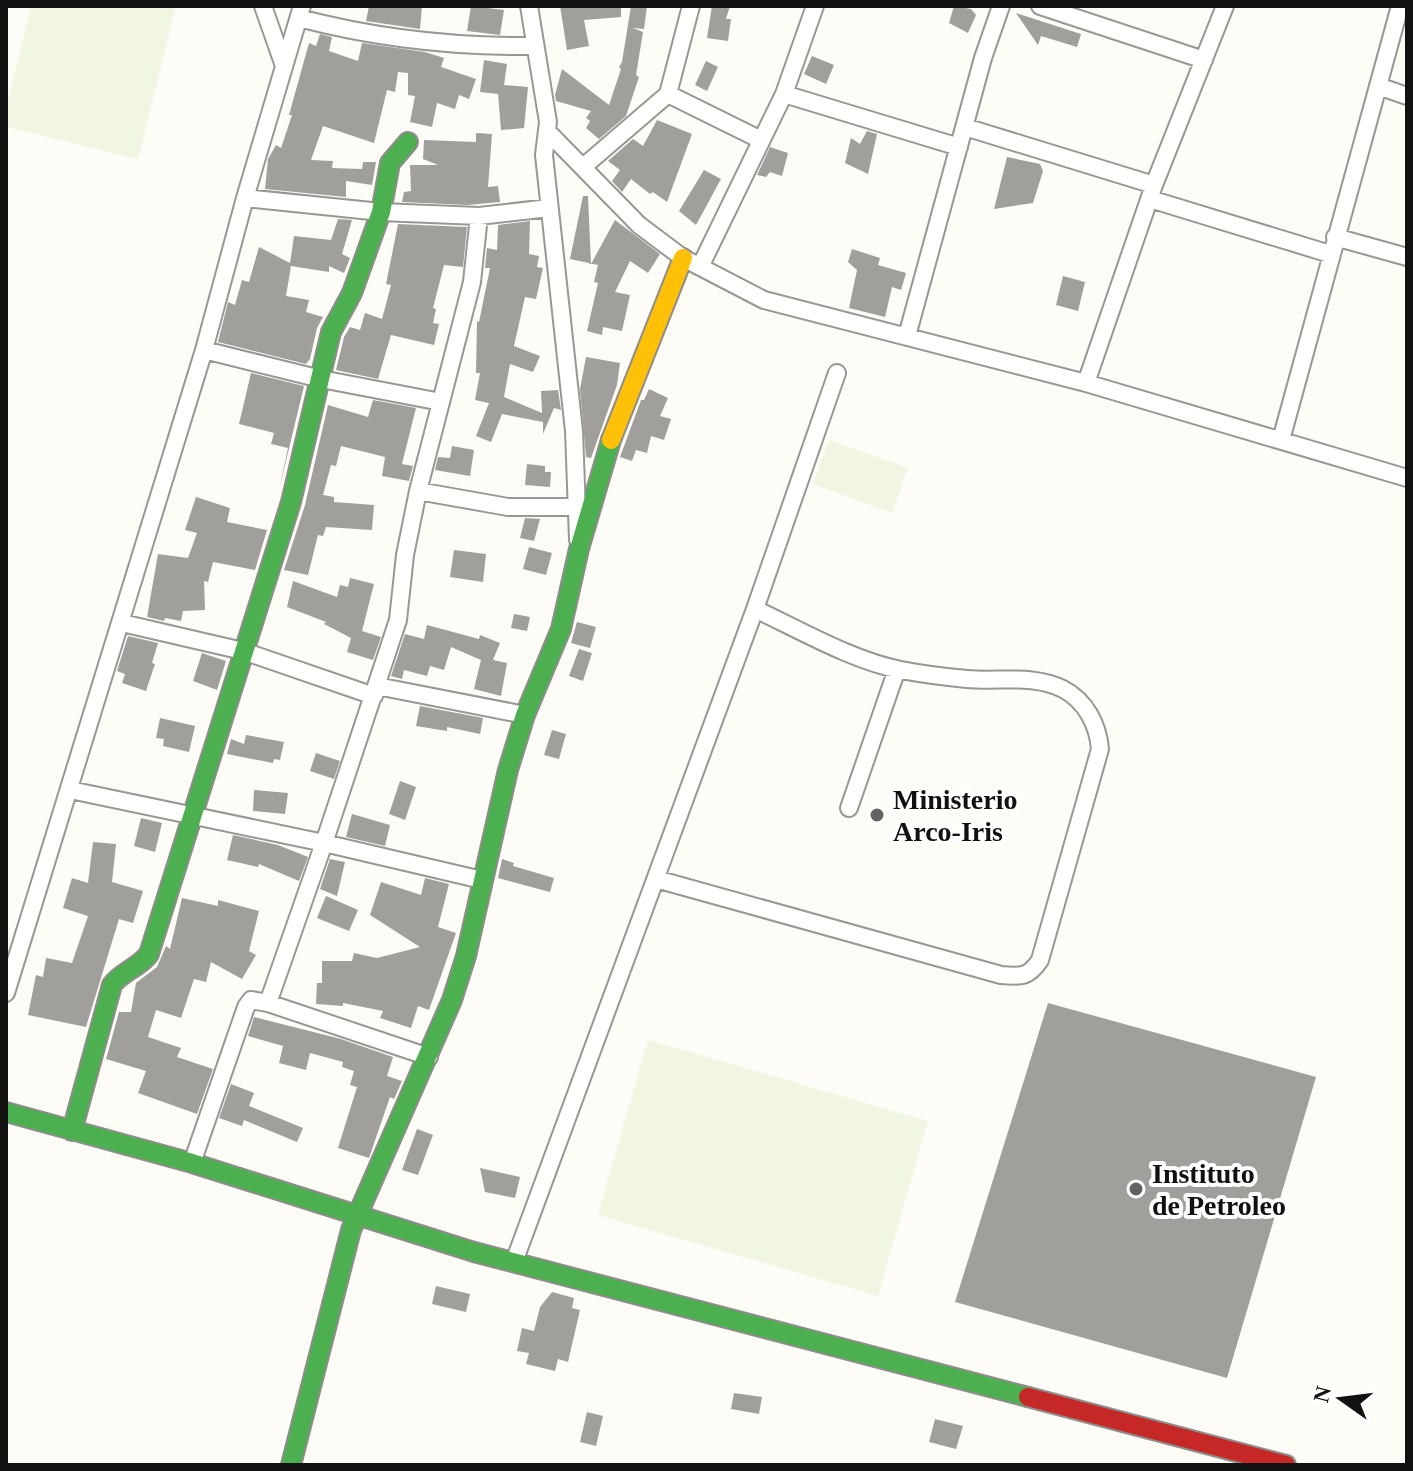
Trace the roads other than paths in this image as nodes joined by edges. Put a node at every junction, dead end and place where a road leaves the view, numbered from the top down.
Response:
1 (263, 6) edge
2 (529, 6) edge
3 (691, 6) edge
4 (815, 6) edge
5 (1001, 6) edge
6 (1040, 6) edge
7 (1225, 6) edge
8 (1400, 6) edge
9 (301, 12) edge
10 (534, 46) junction
11 (1204, 60) junction
12 (284, 66) junction
13 (1378, 86) junction
14 (668, 94) junction
15 (784, 94) junction
16 (1407, 96) edge
17 (965, 127) junction
18 (548, 132) junction
19 (761, 140) junction
20 (408, 142) dead end
21 (959, 147) junction
22 (583, 167) junction
23 (1152, 192) junction
24 (245, 198) junction
25 (549, 208) junction
26 (381, 212) junction
27 (479, 216) junction
28 (1335, 237) junction
29 (1330, 254) junction
30 (1407, 257) edge
31 (691, 263) junction
32 (907, 336) junction
33 (204, 350) junction
34 (837, 373) dead end
35 (321, 379) junction
36 (1086, 383) junction
37 (441, 402) junction
38 (1281, 440) junction
39 (1407, 478) edge
40 (418, 491) junction
41 (575, 507) junction
42 (579, 549) junction
43 (755, 609) junction
44 (122, 623) junction
45 (243, 651) junction
46 (897, 669) junction
47 (376, 691) junction
48 (525, 715) junction
49 (70, 790) junction
50 (849, 808) dead end
51 (191, 815) junction
52 (324, 843) junction
53 (656, 879) junction
54 (482, 880) junction
55 (6, 993) edge
56 (268, 1003) junction
57 (429, 1057) junction
58 (6, 1112) edge
59 (72, 1131) junction
60 (192, 1163) junction
61 (359, 1216) junction
62 (514, 1262) junction
63 (291, 1465) edge
64 (1286, 1465) edge

1 - 12 street
2 - 10 street
3 - 14 street
4 - 15 street
5 - 17 street
6 - 11 street
7 - 11 street
8 - 13 street
9 - 10 street
9 - 12 street
10 - 18 street
11 - 23 street
12 - 24 street
13 - 16 street
13 - 28 street
14 - 19 street
14 - 22 street
15 - 19 street
15 - 21 street
17 - 21 street
17 - 23 street
18 - 22 street
18 - 25 street
19 - 31 street
20 - 26 main road
21 - 32 street
22 - 31 street
23 - 29 street
23 - 36 street
24 - 26 street
24 - 33 street
25 - 27 street
25 - 41 street
26 - 27 street
26 - 35 main road
27 - 37 street
28 - 29 street
28 - 30 street
29 - 38 street
31 - 32 street
31 - 42 main road
32 - 36 street
33 - 35 street
33 - 44 street
34 - 43 street
35 - 37 street
35 - 45 main road
36 - 38 street
37 - 40 street
38 - 39 street
40 - 41 street
40 - 47 street
41 - 42 street
42 - 48 main road
43 - 46 street
43 - 53 street
44 - 45 street
44 - 49 street
45 - 47 street
45 - 51 main road
46 - 50 street
46 - 53 street
47 - 48 street
47 - 52 street
48 - 54 main road
49 - 51 street
49 - 55 street
51 - 52 street
51 - 59 main road
52 - 54 street
52 - 56 street
53 - 62 street
54 - 57 main road
56 - 57 street
56 - 60 street
57 - 61 main road
58 - 59 main road
59 - 60 main road
60 - 61 main road
61 - 62 main road
61 - 63 main road
62 - 64 main road

